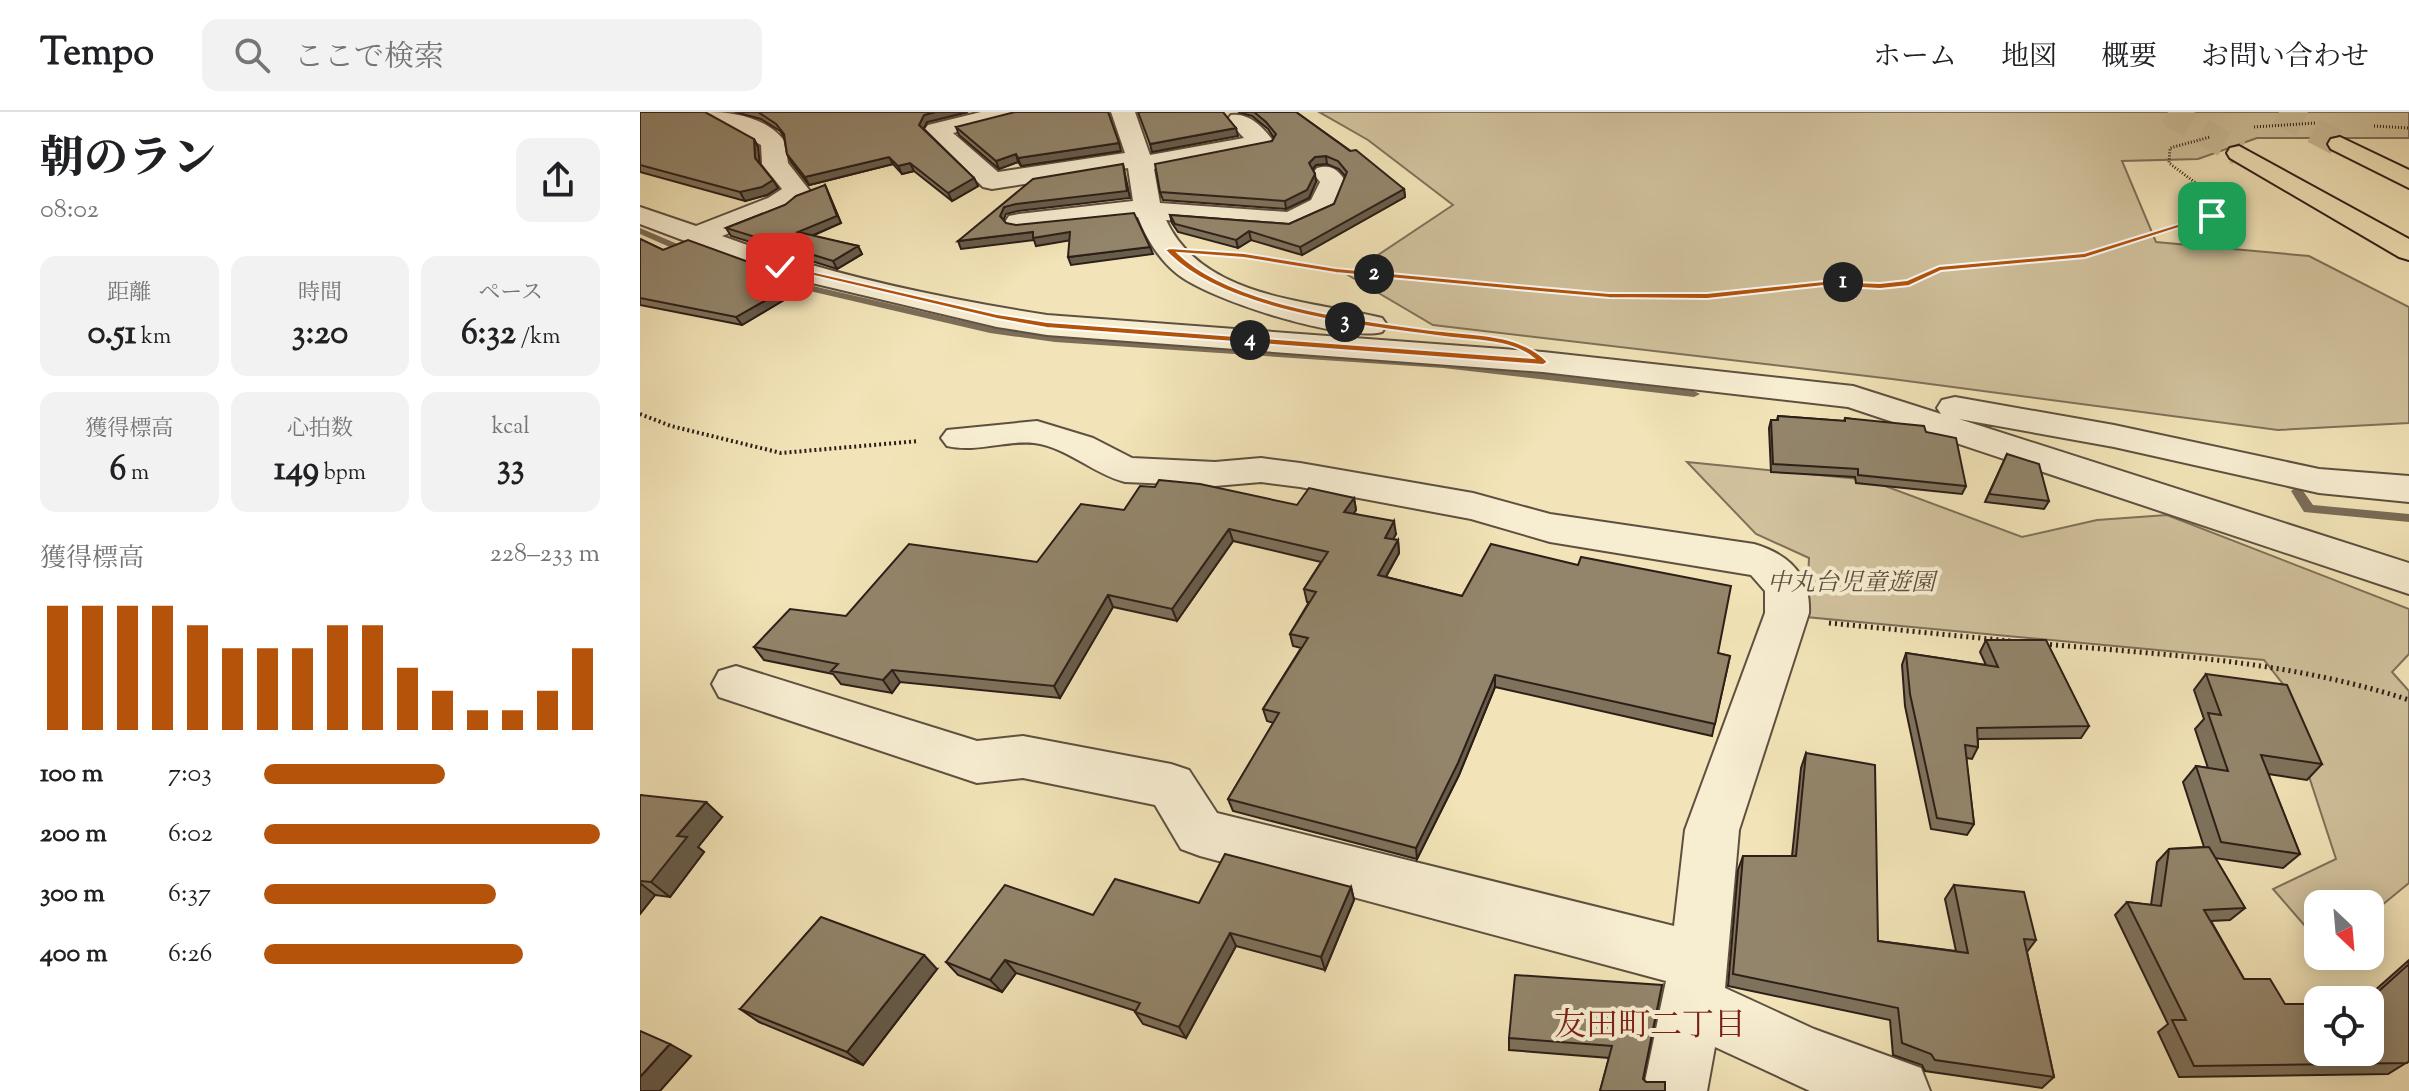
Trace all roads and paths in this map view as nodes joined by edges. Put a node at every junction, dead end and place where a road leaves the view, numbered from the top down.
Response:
1 (719, 112) edge
2 (1009, 112) edge
3 (1123, 112) edge
4 (1239, 120) dead end
5 (2369, 125) dead end
6 (2409, 128) edge
7 (2333, 134) joint
8 (2213, 136) dead end
9 (2240, 141) joint
10 (1139, 162) junction
11 (1326, 173) dead end
12 (2409, 180) edge
13 (1157, 198) junction
14 (640, 215) edge
15 (1019, 222) edge
16 (696, 236) junction
17 (1169, 250) junction
18 (2409, 251) edge
19 (1543, 362) junction
20 (1853, 397) junction
21 (641, 415) edge
22 (960, 438) joint
23 (2409, 489) edge
24 (2409, 579) edge
25 (1788, 619) junction
26 (2021, 642) edge
27 (2037, 643) edge
28 (736, 684) dead end
29 (2409, 700) edge
30 (1696, 982) junction
31 (1675, 1091) edge
32 (1898, 1091) edge

1 - 16 street
2 - 10 street
3 - 10 street
4 - 10 street
5 - 6 path
7 - 9 path
7 - 12 highway
8 - 17 path
9 - 18 highway
10 - 13 street
11 - 13 street
13 - 15 street
13 - 17 street
14 - 16 street
16 - 19 street
17 - 19 street
19 - 20 street
20 - 23 street
20 - 24 street
21 - 22 path
22 - 25 street
25 - 26 path
25 - 30 street
27 - 29 path
28 - 30 street
30 - 31 street
30 - 32 street

